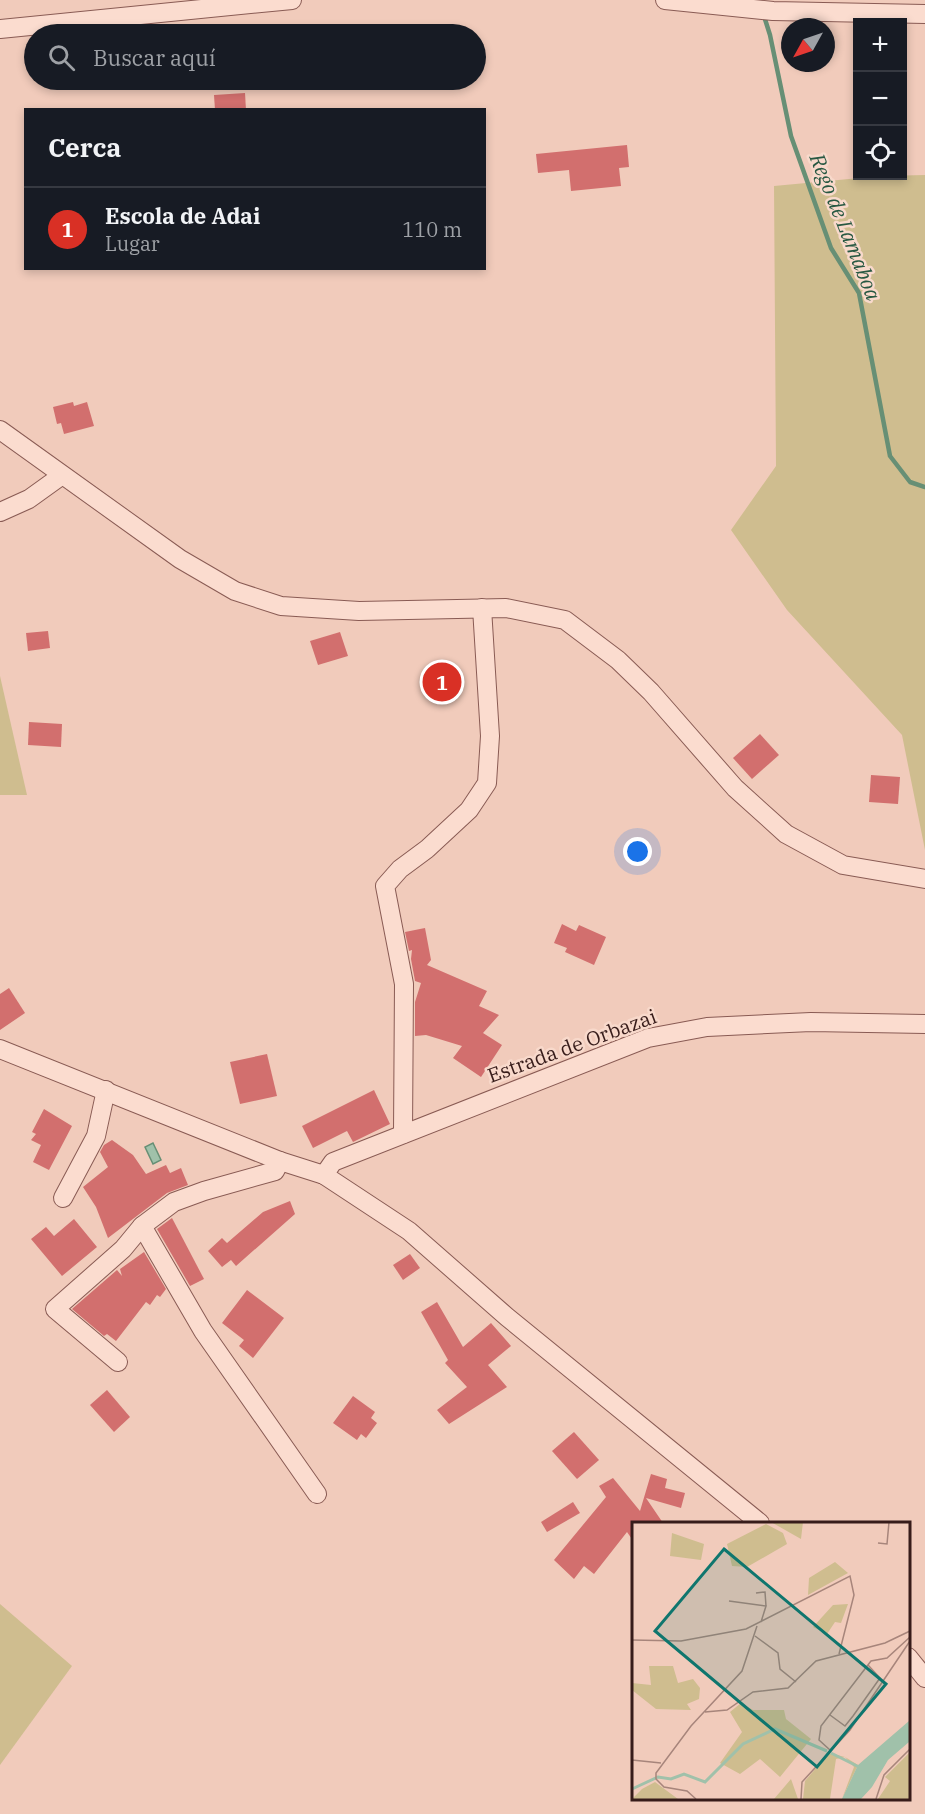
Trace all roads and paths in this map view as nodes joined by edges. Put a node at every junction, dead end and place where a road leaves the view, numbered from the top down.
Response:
1 (292, 0) edge
2 (665, 0) edge
3 (925, 14) edge
4 (50, 24) edge
5 (24, 27) edge
6 (0, 29) edge
7 (0, 430) edge
8 (61, 476) junction
9 (0, 512) edge
10 (482, 608) junction
11 (925, 879) edge
12 (925, 1024) edge
13 (0, 1049) edge
14 (106, 1090) junction
15 (403, 1134) junction
16 (279, 1161) junction
17 (324, 1174) junction
18 (63, 1198) dead end
19 (142, 1226) junction
20 (118, 1362) dead end
21 (317, 1494) dead end
22 (759, 1522) edge
23 (910, 1658) edge
24 (925, 1678) edge

1 - 4 street
2 - 3 street
5 - 6 street
7 - 8 street
8 - 9 street
8 - 10 street
10 - 11 street
10 - 15 street
12 - 15 street, Estrada de Orbazai
13 - 14 street
14 - 16 street
14 - 18 street
15 - 17 street, Estrada de Orbazai
16 - 17 street
16 - 19 street
17 - 22 street
19 - 20 street
19 - 21 street
23 - 24 street

